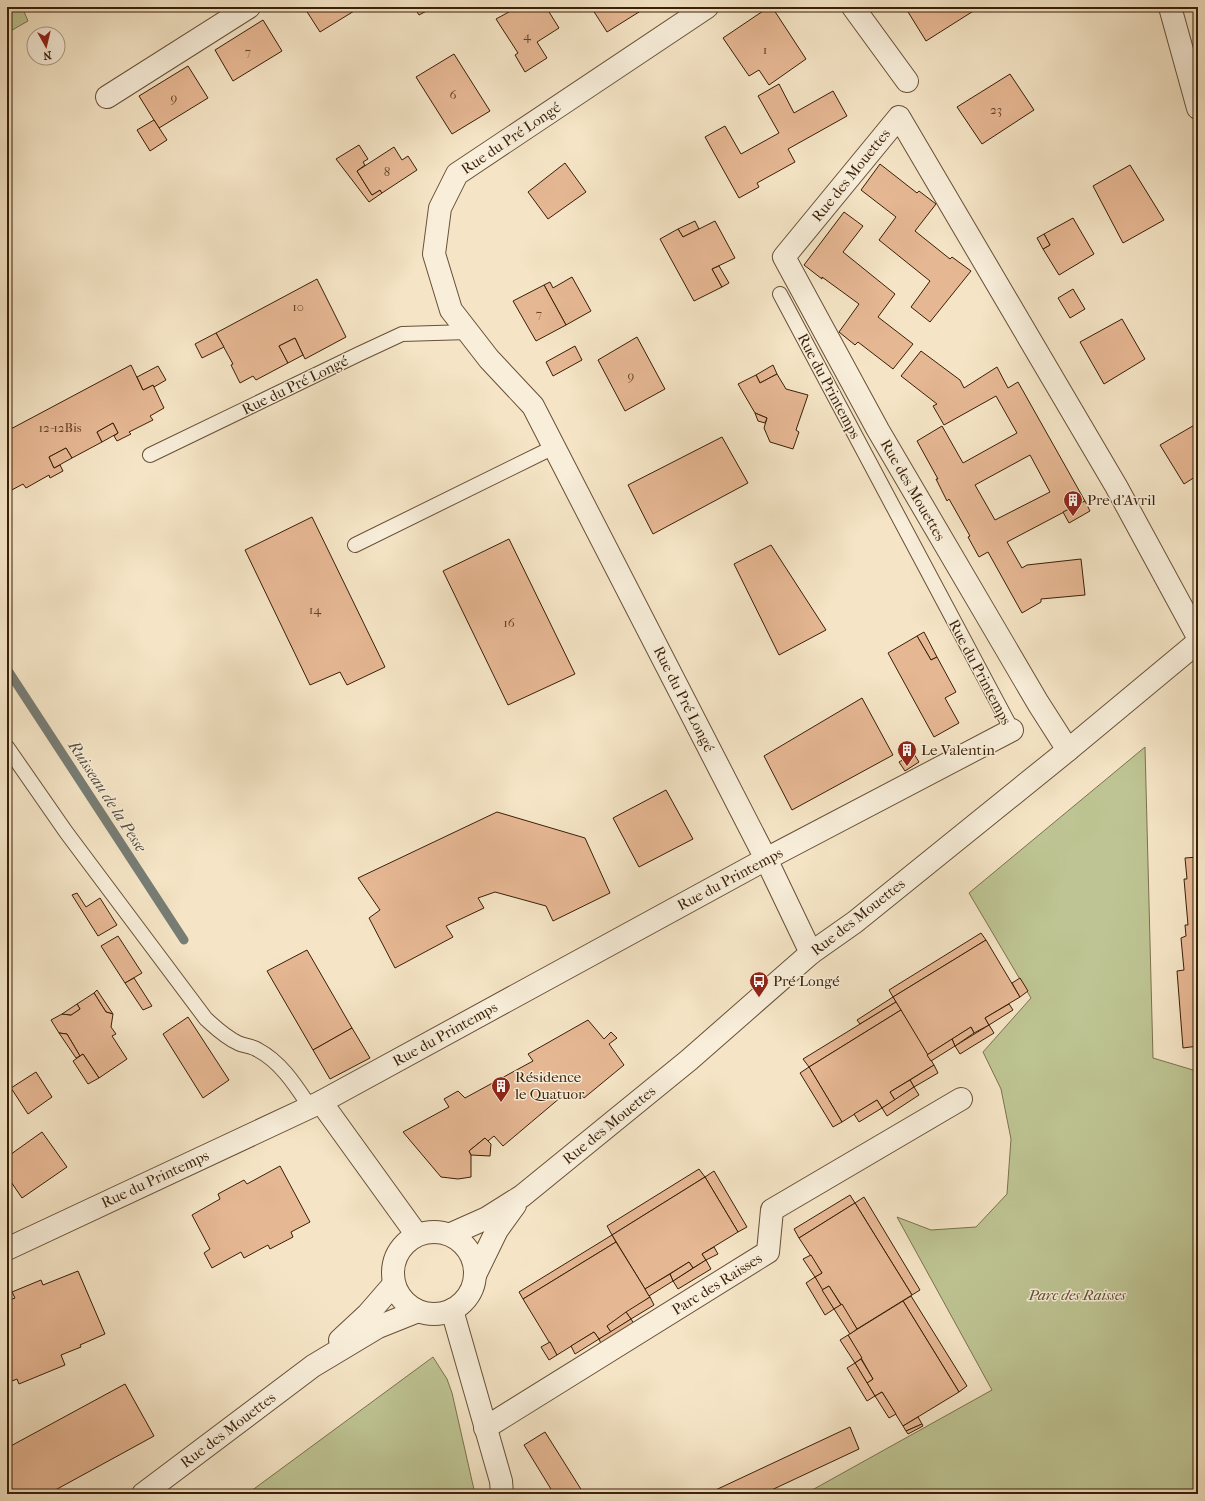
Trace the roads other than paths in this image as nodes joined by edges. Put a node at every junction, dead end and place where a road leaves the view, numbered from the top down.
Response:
1 (249, 7) edge
2 (707, 7) edge
3 (853, 7) edge
4 (1170, 7) edge
5 (907, 81) dead end
6 (107, 97) dead end
7 (1198, 108) edge
8 (780, 294) dead end
9 (468, 332) junction
10 (554, 447) junction
11 (150, 455) dead end
12 (355, 545) dead end
13 (1198, 637) edge
14 (1198, 642) edge
15 (1012, 730) joint
16 (7, 747) edge
17 (1068, 750) junction
18 (766, 859) junction
19 (811, 953) junction
20 (961, 1099) dead end
21 (315, 1104) junction
22 (522, 1196) junction
23 (417, 1234) junction
24 (451, 1234) junction
25 (7, 1249) edge
26 (476, 1273) junction
27 (394, 1284) junction
28 (452, 1310) junction
29 (418, 1311) junction
30 (313, 1366) junction
31 (485, 1428) junction
32 (143, 1494) edge
33 (502, 1494) edge

1 - 6 street
2 - 9 street, Rue du Pré Longé
3 - 5 street
4 - 7 street
8 - 15 lane, Rue du Printemps
9 - 10 street, Rue du Pré Longé
9 - 11 lane, Rue du Pré Longé
10 - 12 lane
10 - 18 street, Rue du Pré Longé
13 - 17 street, Rue des Mouettes
14 - 17 street, Rue des Mouettes
15 - 18 street, Rue du Printemps
16 - 21 lane
17 - 19 street, Rue des Mouettes
18 - 19 street, Rue du Pré Longé
18 - 21 street, Rue du Printemps
19 - 22 street, Rue des Mouettes
20 - 31 street, Parc des Raisses
21 - 23 street
21 - 25 street, Rue du Printemps
22 - 24 street, Rue des Mouettes
22 - 26 street, Rue des Mouettes
23 - 24 street
23 - 27 street
24 - 26 street
26 - 28 street
27 - 29 street
27 - 30 street, Rue des Mouettes
28 - 29 street
28 - 31 street
29 - 30 street, Rue des Mouettes
30 - 32 street, Rue des Mouettes
31 - 33 street

